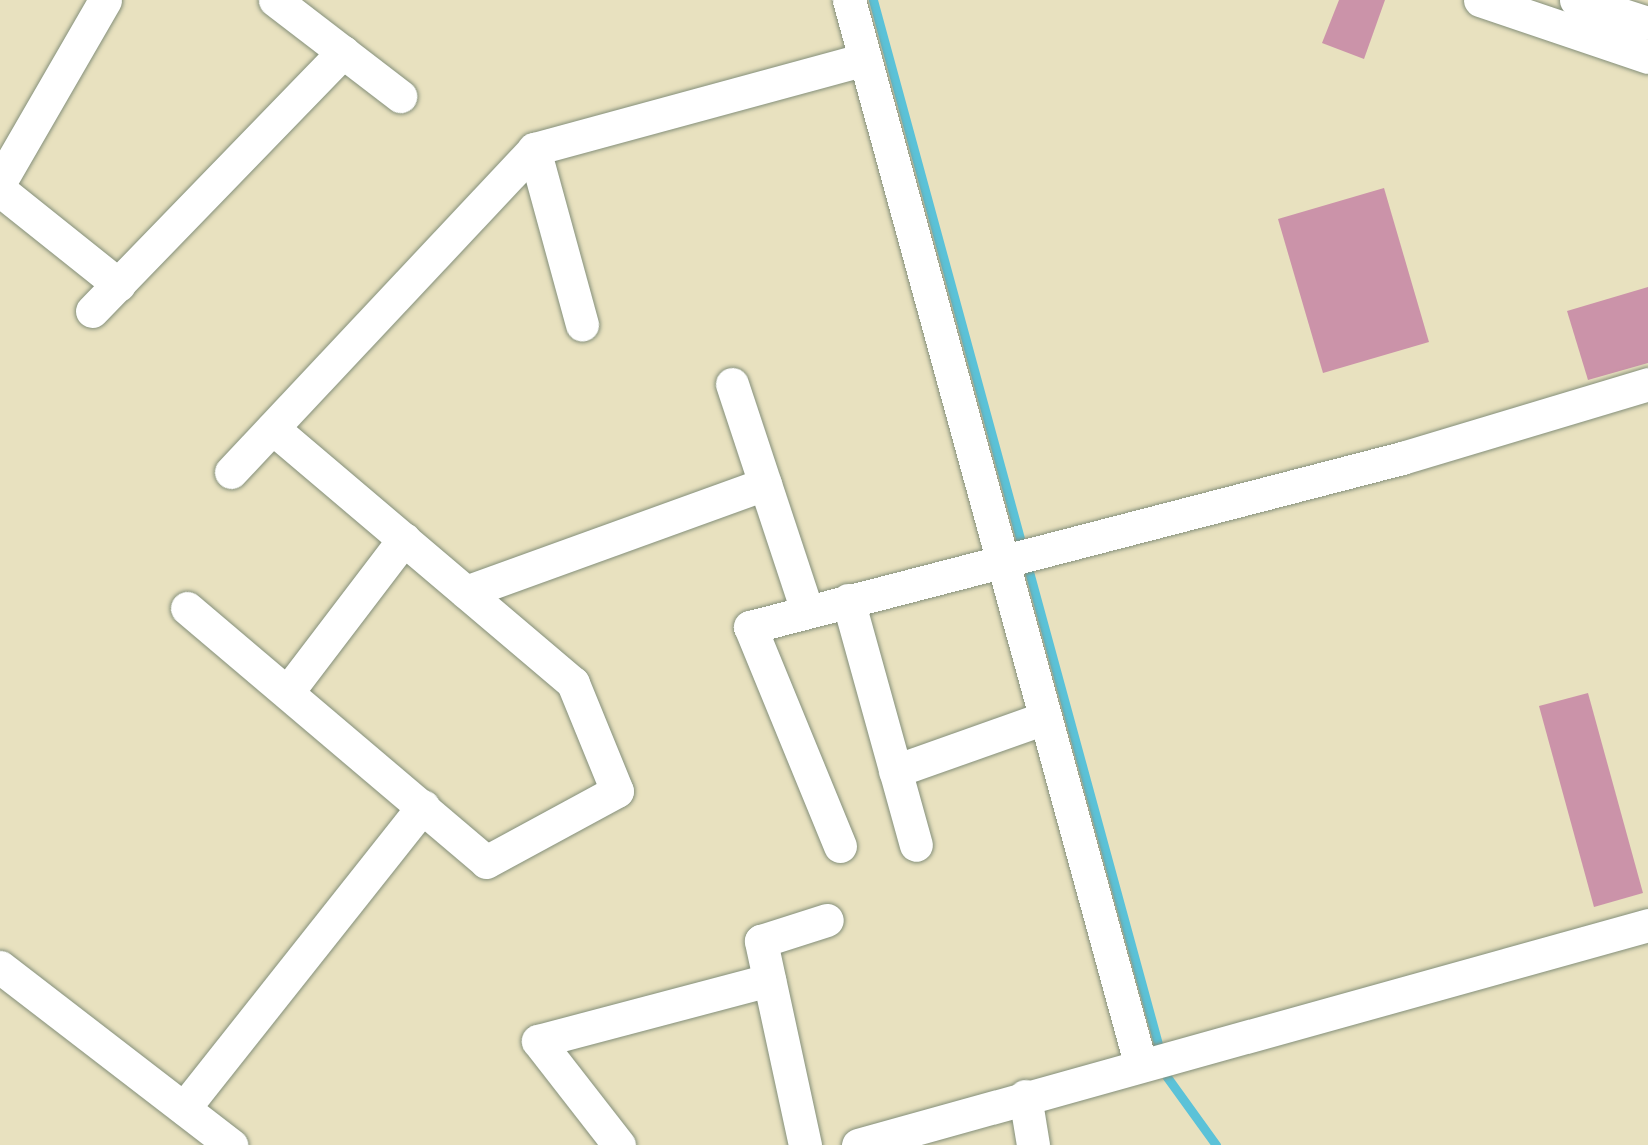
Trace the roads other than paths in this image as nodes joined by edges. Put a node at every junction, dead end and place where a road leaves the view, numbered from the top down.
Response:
1 (105, 0) edge
2 (275, 0) edge
3 (849, 0) edge
4 (1480, 0) edge
5 (1576, 0) edge
6 (1648, 23) edge
7 (342, 52) junction
8 (1648, 57) edge
9 (865, 59) junction
10 (400, 96) dead end
11 (534, 149) junction
12 (0, 182) edge
13 (0, 190) edge
14 (118, 285) junction
15 (92, 311) dead end
16 (582, 325) dead end
17 (732, 384) dead end
18 (1648, 384) edge
19 (272, 428) junction
20 (231, 472) dead end
21 (765, 484) junction
22 (404, 539) junction
23 (1001, 558) junction
24 (466, 592) junction
25 (848, 600) junction
26 (187, 608) dead end
27 (807, 611) junction
28 (289, 690) junction
29 (1045, 718) junction
30 (895, 771) junction
31 (423, 806) junction
32 (916, 845) dead end
33 (840, 846) dead end
34 (827, 920) dead end
35 (1648, 925) edge
36 (0, 967) edge
37 (769, 980) junction
38 (1140, 1063) junction
39 (1025, 1096) junction
40 (184, 1108) junction
41 (231, 1145) edge
42 (619, 1145) edge
43 (805, 1145) edge
44 (858, 1145) edge
45 (1033, 1145) edge

1 - 12 street
2 - 7 street
3 - 9 street
4 - 8 street
5 - 6 street
7 - 10 street
7 - 14 street
9 - 11 street
9 - 23 street
11 - 16 street
11 - 19 street
13 - 14 street
14 - 15 street
17 - 21 street
18 - 23 street
19 - 20 street
19 - 22 street
21 - 24 street
21 - 27 street
22 - 24 street
22 - 28 street
23 - 25 street
23 - 29 street
24 - 31 street
25 - 27 street
25 - 30 street
26 - 28 street
27 - 33 street
28 - 31 street
29 - 30 street
29 - 38 street
30 - 32 street
31 - 40 street
34 - 37 street
35 - 38 street
36 - 40 street
37 - 42 street
37 - 43 street
38 - 39 street
39 - 44 street
39 - 45 street
40 - 41 street

